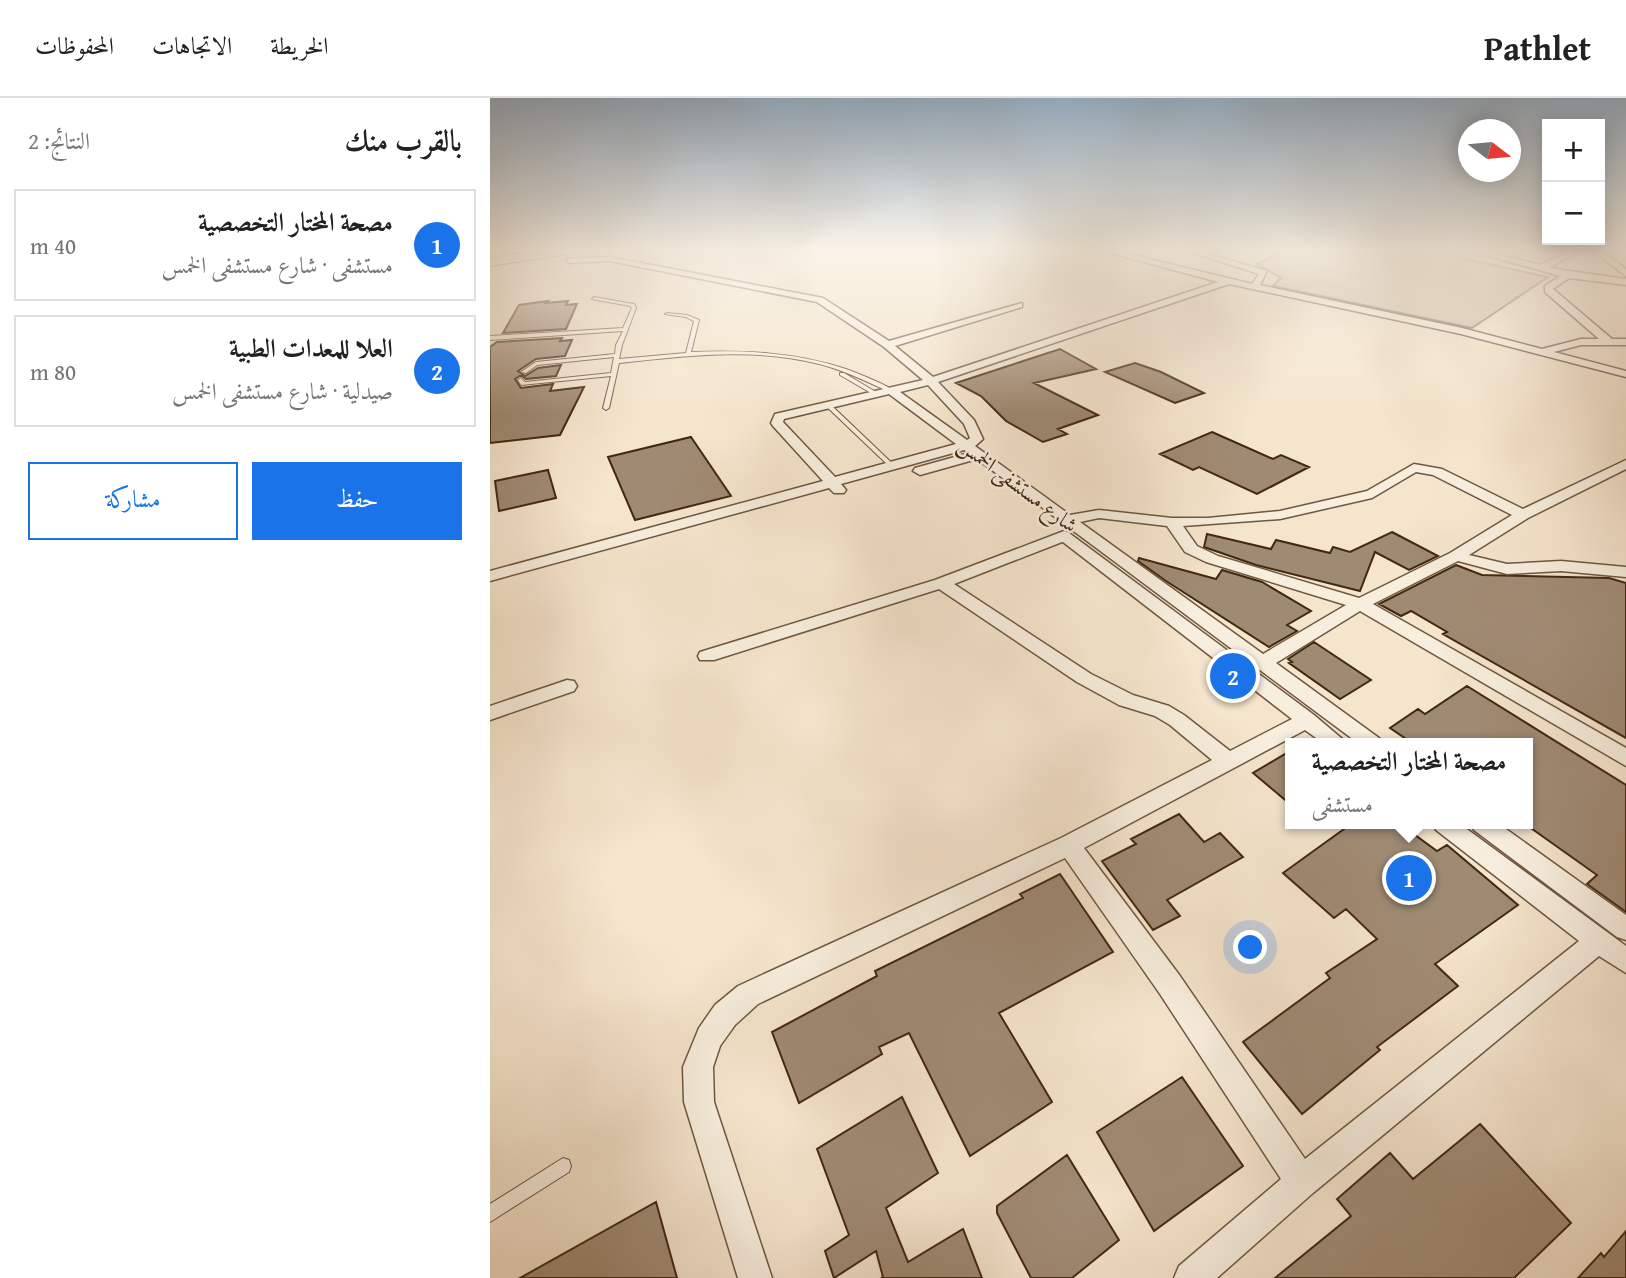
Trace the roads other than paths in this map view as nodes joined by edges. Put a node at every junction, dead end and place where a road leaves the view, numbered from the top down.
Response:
1 (622, 303) edge
2 (825, 303) edge
3 (1163, 303) edge
4 (1327, 303) edge
5 (1562, 303) edge
6 (1019, 305) dead end
7 (667, 314) dead end
8 (625, 328) junction
9 (490, 338) edge
10 (1608, 341) junction
11 (1626, 342) edge
12 (888, 345) junction
13 (1544, 351) junction
14 (688, 354) junction
15 (617, 360) junction
16 (524, 372) dead end
17 (614, 374) junction
18 (1626, 374) edge
19 (521, 380) dead end
20 (931, 381) junction
21 (885, 393) junction
22 (829, 405) junction
23 (606, 408) dead end
24 (965, 453) junction
25 (1626, 464) edge
26 (892, 466) junction
27 (836, 487) junction
28 (1523, 515) junction
29 (1172, 522) junction
30 (1064, 528) junction
31 (1456, 556) junction
32 (1626, 572) edge
33 (490, 576) edge
34 (941, 583) junction
35 (490, 587) edge
36 (1360, 604) junction
37 (707, 656) dead end
38 (1262, 663) junction
39 (567, 686) dead end
40 (490, 713) edge
41 (1307, 720) junction
42 (1330, 738) edge
43 (1365, 738) edge
44 (1626, 758) edge
45 (1229, 762) junction
46 (1452, 829) edge
47 (1488, 829) edge
48 (1069, 845) junction
49 (1612, 934) edge
50 (1626, 961) edge
51 (563, 1166) dead end
52 (1302, 1182) junction
53 (490, 1214) edge
54 (755, 1278) edge
55 (1191, 1278) edge

1 - 8 lane
2 - 12 street
3 - 20 street
4 - 13 street
5 - 10 street
6 - 12 street
7 - 14 lane
8 - 9 lane
8 - 15 lane
10 - 11 street
10 - 13 street
12 - 20 street
13 - 18 street
14 - 15 lane, شارع مستشفى الخمس
14 - 21 lane, شارع مستشفى الخمس
15 - 16 lane
15 - 17 lane
15 - 21 lane, شارع مستشفى الخمس
17 - 19 lane
17 - 23 lane
20 - 21 street
20 - 24 street
21 - 22 street
21 - 24 street, شارع مستشفى الخمس
22 - 26 lane
22 - 27 street
24 - 26 street
24 - 27 street
24 - 30 street, شارع مستشفى الخمس
25 - 28 street
26 - 27 street
27 - 33 street
27 - 35 street
28 - 29 street
28 - 31 street
29 - 30 street
29 - 36 street
30 - 34 street
30 - 38 street, شارع مستشفى الخمس
30 - 41 street, شارع مستشفى الخمس
31 - 32 street
31 - 36 street
34 - 37 street
34 - 45 street
36 - 38 street
36 - 44 street
38 - 43 street, شارع مستشفى الخمس
39 - 40 street
41 - 42 street, شارع مستشفى الخمس
41 - 45 street
45 - 48 street
46 - 49 street
47 - 49 street
48 - 52 street
48 - 54 street
49 - 50 street
49 - 52 street
51 - 53 lane
52 - 55 street

